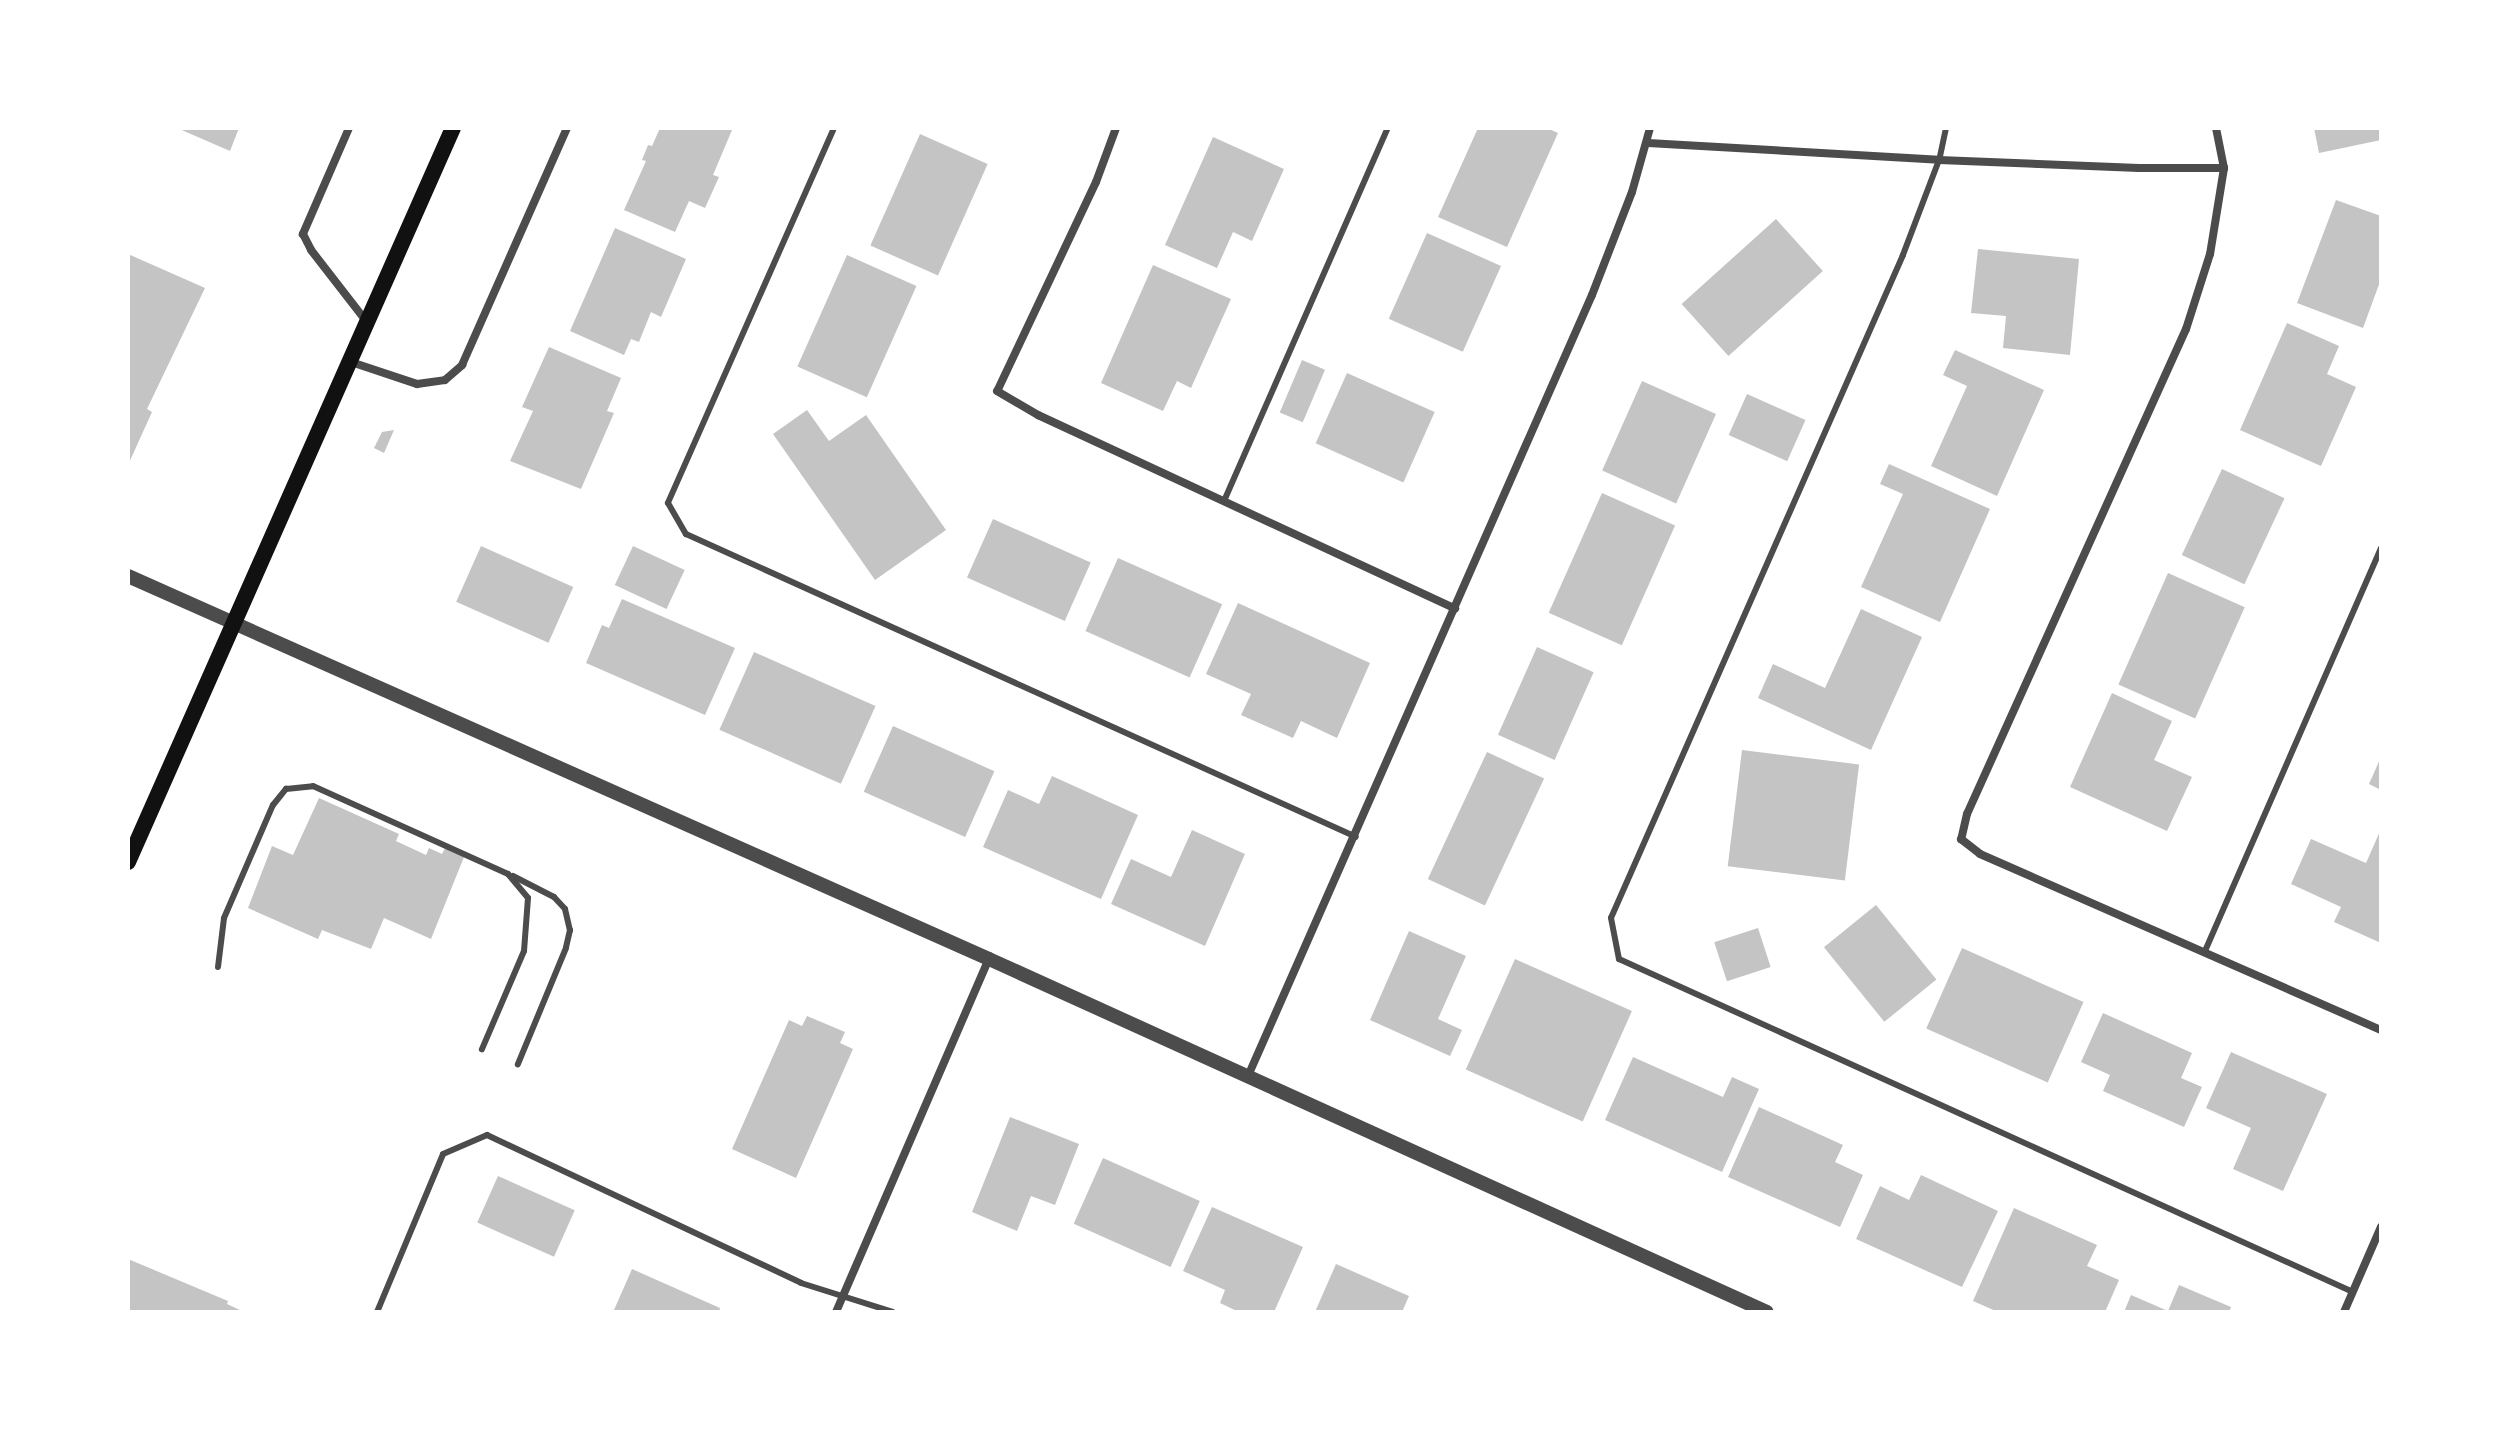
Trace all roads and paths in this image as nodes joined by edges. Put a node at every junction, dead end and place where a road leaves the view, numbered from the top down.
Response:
1 (349, 128) edge
2 (453, 128) edge
3 (567, 128) edge
4 (834, 128) edge
5 (1116, 128) edge
6 (1388, 128) edge
7 (1650, 128) edge
8 (1946, 128) edge
9 (2216, 128) edge
10 (1648, 143) junction
11 (1939, 160) junction
12 (2224, 168) junction
13 (368, 323) junction
14 (351, 362) junction
15 (1224, 501) junction
16 (2381, 548) edge
17 (128, 576) edge
18 (1455, 609) junction
19 (235, 624) junction
20 (1356, 837) junction
21 (128, 862) edge
22 (508, 874) junction
23 (2205, 951) junction
24 (989, 959) junction
25 (218, 967) dead end
26 (2381, 1030) edge
27 (482, 1049) dead end
28 (518, 1064) dead end
29 (1248, 1076) junction
30 (2381, 1227) edge
31 (2353, 1292) junction
32 (843, 1296) junction
33 (1747, 1308) edge
34 (377, 1312) edge
35 (836, 1312) edge
36 (893, 1312) edge
37 (1767, 1312) edge
38 (2344, 1312) edge

1 - 13 street
2 - 13 main road
3 - 14 street
4 - 20 lane
5 - 15 street
6 - 15 lane
7 - 10 street
8 - 11 lane
9 - 12 street
10 - 11 street
10 - 18 street
11 - 12 street
11 - 31 lane
12 - 23 street
13 - 14 main road
14 - 19 main road
15 - 18 street
16 - 23 lane
17 - 19 street
18 - 20 street
19 - 21 main road
19 - 24 street
20 - 29 street
22 - 25 lane
22 - 27 lane
22 - 28 lane
23 - 26 street
24 - 29 street
24 - 32 street
29 - 33 street
30 - 31 street
31 - 38 street
32 - 34 lane
32 - 35 street
32 - 36 lane
33 - 37 street

